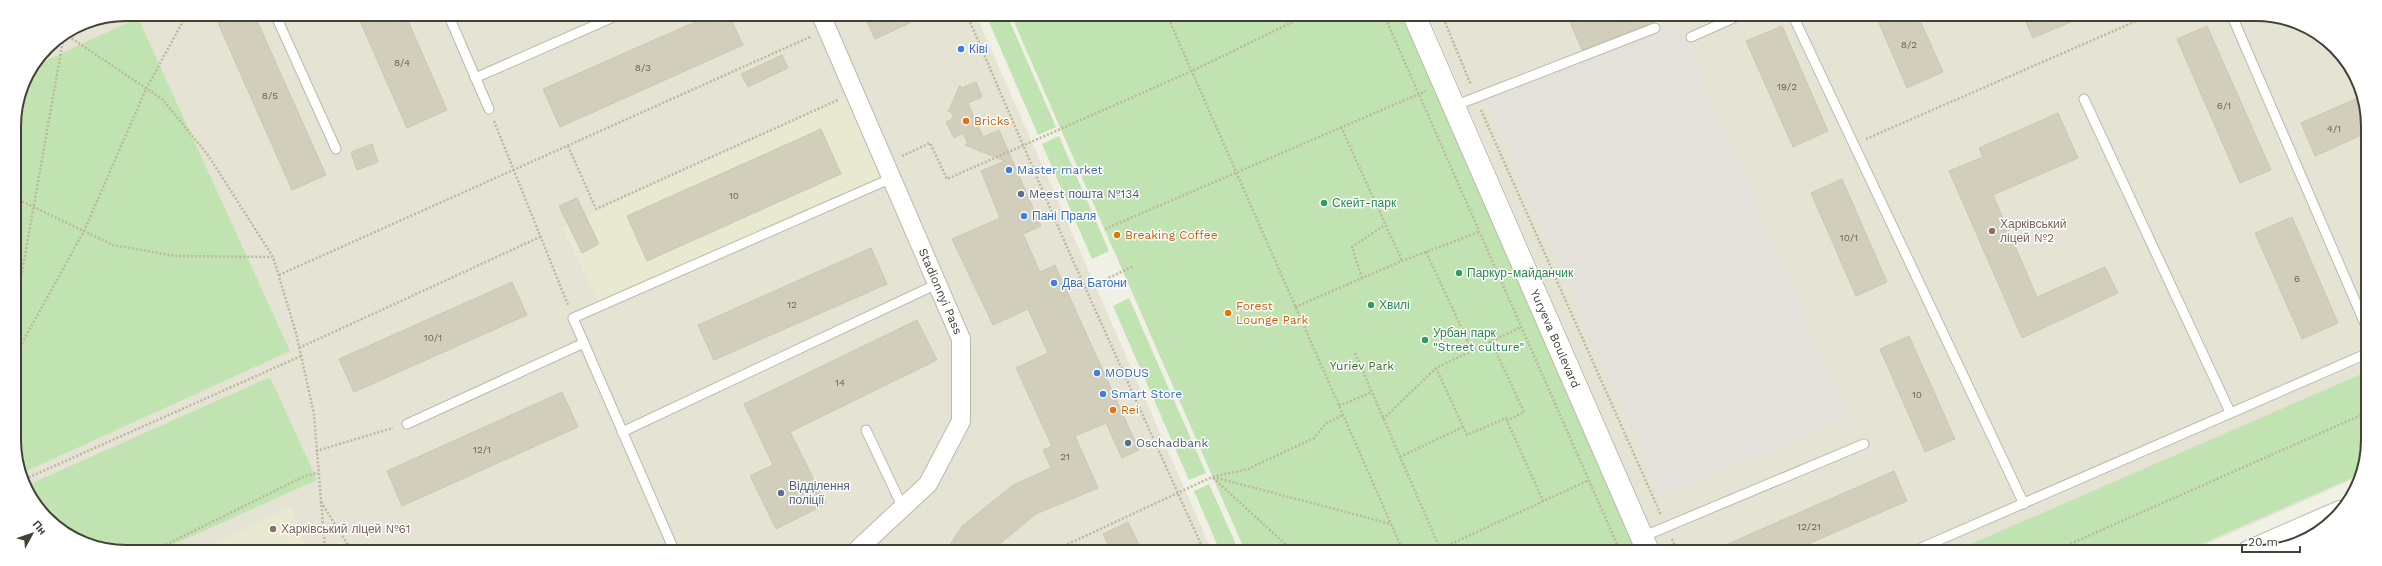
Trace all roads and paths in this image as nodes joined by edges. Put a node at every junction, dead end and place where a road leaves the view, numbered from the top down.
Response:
1 (183, 21) edge
2 (278, 21) edge
3 (451, 21) edge
4 (602, 21) edge
5 (970, 21) edge
6 (1169, 21) edge
7 (1295, 21) edge
8 (1387, 21) edge
9 (1417, 21) edge
10 (1445, 21) edge
11 (1727, 21) edge
12 (1795, 21) edge
13 (2137, 21) edge
14 (2234, 21) edge
15 (824, 22) edge
16 (1655, 28) dead end
17 (1692, 37) dead end
18 (69, 38) edge
19 (64, 42) edge
20 (1192, 71) junction
21 (1467, 74) junction
22 (476, 78) junction
23 (1444, 83) junction
24 (146, 89) junction
25 (854, 92) junction
26 (1418, 94) junction
27 (1475, 97) junction
28 (2084, 99) dead end
29 (1454, 106) junction
30 (489, 109) joint
31 (1341, 127) junction
32 (1854, 144) junction
33 (568, 146) junction
34 (1023, 146) junction
35 (336, 149) dead end
36 (513, 170) junction
37 (888, 171) junction
38 (1236, 172) junction
39 (21, 201) edge
40 (35, 207) junction
41 (1385, 225) junction
42 (1105, 229) dead end
43 (84, 231) junction
44 (1479, 232) junction
45 (540, 237) junction
46 (1426, 252) junction
47 (273, 257) junction
48 (1402, 261) junction
49 (1134, 266) dead end
50 (278, 276) junction
51 (1362, 278) junction
52 (21, 280) edge
53 (937, 284) junction
54 (1086, 288) junction
55 (1296, 307) junction
56 (2361, 314) edge
57 (573, 318) junction
58 (1521, 327) junction
59 (1491, 341) junction
60 (584, 343) junction
61 (21, 345) edge
62 (299, 348) junction
63 (1472, 350) dead end
64 (1355, 353) dead end
65 (301, 356) junction
66 (2361, 356) edge
67 (1436, 368) junction
68 (1372, 392) junction
69 (1339, 406) junction
70 (2230, 412) junction
71 (1343, 415) junction
72 (2361, 415) edge
73 (1383, 419) junction
74 (1507, 421) junction
75 (407, 424) joint
76 (1464, 427) junction
77 (866, 430) dead end
78 (622, 432) junction
79 (1864, 444) dead end
80 (316, 452) junction
81 (1400, 457) junction
82 (318, 474) junction
83 (1212, 477) junction
84 (28, 478) edge
85 (1589, 480) junction
86 (1179, 492) junction
87 (1543, 501) junction
88 (320, 502) junction
89 (2024, 504) junction
90 (903, 508) junction
91 (2326, 518) edge
92 (1391, 524) junction
93 (1666, 526) junction
94 (1645, 544) edge
95 (165, 545) edge
96 (324, 545) edge
97 (348, 545) edge
98 (672, 545) edge
99 (862, 545) edge
100 (1066, 545) edge
101 (1201, 545) edge
102 (1286, 545) edge
103 (1400, 545) edge
104 (1439, 545) edge
105 (1451, 545) edge
106 (1617, 545) edge
107 (1674, 545) edge
108 (1930, 545) edge
109 (2068, 545) edge
110 (2265, 545) edge

1 - 24 path
2 - 35 lane
3 - 22 lane
4 - 22 lane
5 - 34 path
6 - 20 path
7 - 20 path
8 - 26 path
9 - 23 street, Yuryeva Boulevard
10 - 21 path
11 - 17 lane
12 - 32 lane
13 - 32 path
14 - 56 lane
15 - 25 street, Stadionnyi Pass
15 - 33 path
16 - 27 lane
18 - 24 path
19 - 40 path
20 - 34 path
20 - 38 path
21 - 23 path
21 - 27 path
22 - 30 lane
23 - 26 path
23 - 29 street, Yuryeva Boulevard
24 - 43 path
24 - 47 path
25 - 33 path
25 - 37 street, Stadionnyi Pass
26 - 31 path
26 - 44 path
27 - 29 lane
27 - 93 path
28 - 70 lane
29 - 94 street, Yuryeva Boulevard
30 - 36 path
31 - 38 path
31 - 41 path
32 - 89 lane
33 - 36 path
34 - 37 path
34 - 54 path
36 - 45 path
36 - 50 path
37 - 53 street, Stadionnyi Pass
37 - 57 lane
38 - 42 path
38 - 55 path
39 - 40 path
40 - 43 path
40 - 52 path
41 - 48 path
41 - 51 path
43 - 47 path
43 - 61 path
44 - 46 path
44 - 58 path
45 - 57 path
45 - 62 path
46 - 48 path
46 - 63 path
47 - 50 path
48 - 51 path
49 - 54 path
50 - 62 path
51 - 55 path
53 - 78 lane
53 - 90 street, Stadionnyi Pass
54 - 86 path
55 - 69 path
57 - 60 lane
58 - 59 path
58 - 85 path
59 - 67 path
59 - 74 path
60 - 75 lane
60 - 78 lane
62 - 65 path
64 - 68 path
65 - 80 path
65 - 84 path
66 - 70 lane
67 - 73 path
67 - 76 path
68 - 69 path
68 - 73 path
69 - 71 path
70 - 89 lane
71 - 83 path
71 - 92 path
72 - 109 path
73 - 81 path
74 - 76 path
74 - 87 path
75 - 80 path
76 - 81 path
77 - 90 lane
78 - 98 lane
79 - 93 lane
80 - 82 path
81 - 104 path
82 - 88 path
82 - 95 path
83 - 86 path
83 - 92 path
83 - 102 path
85 - 87 path
85 - 106 path
86 - 100 path
86 - 101 path
87 - 105 path
88 - 96 path
88 - 97 path
89 - 108 lane
90 - 99 street, Stadionnyi Pass
91 - 110 street
92 - 103 path
93 - 94 lane
93 - 107 path

